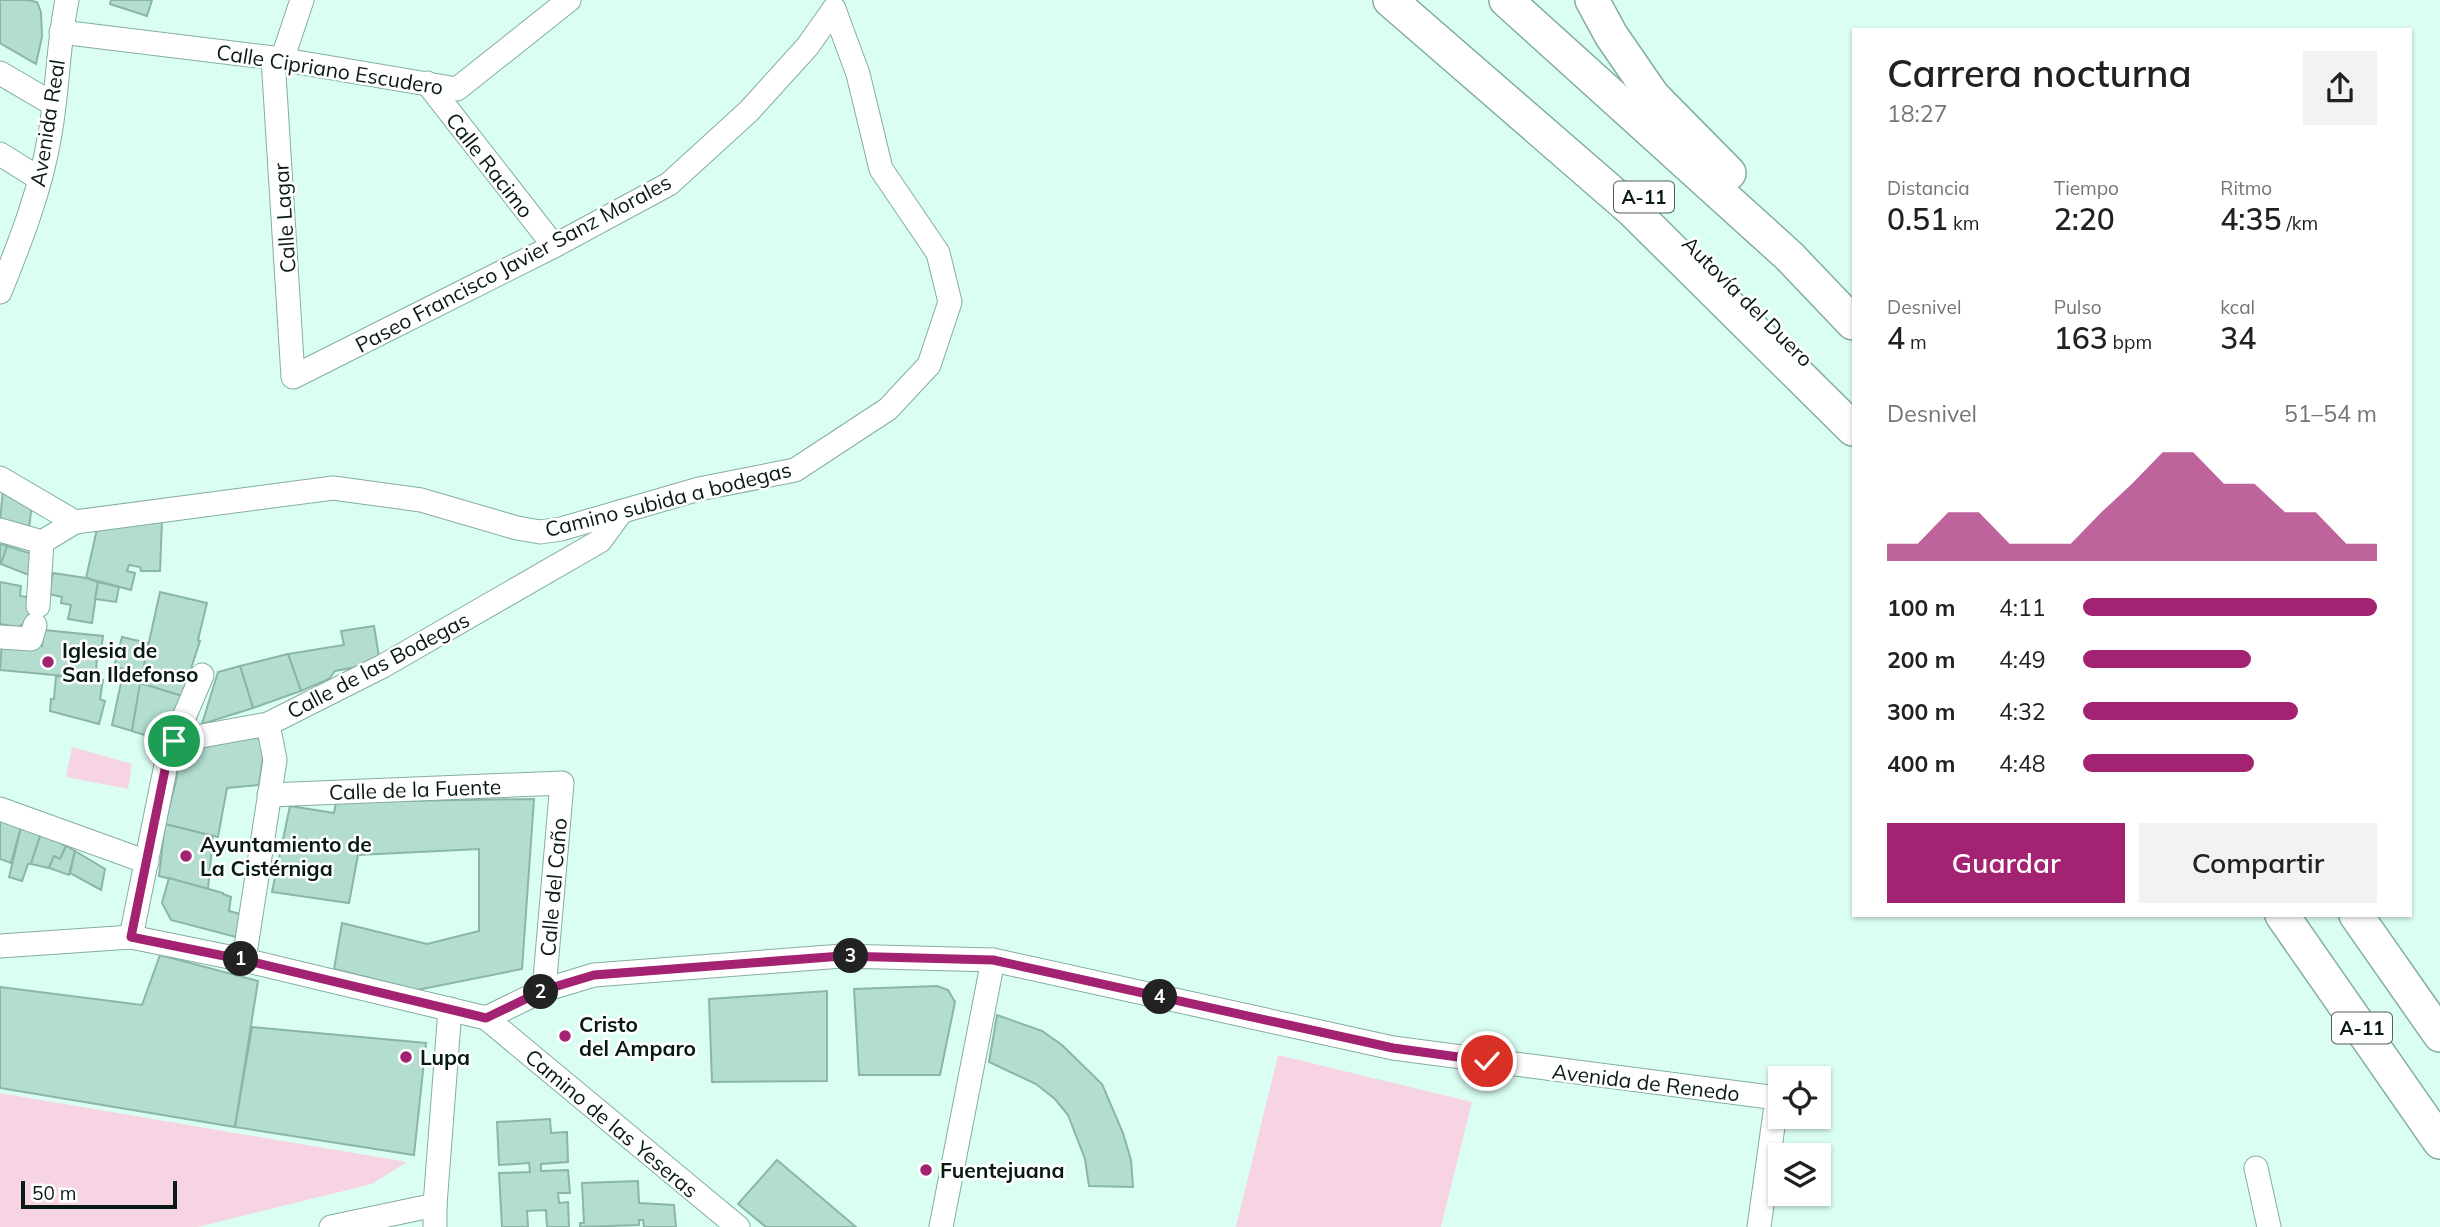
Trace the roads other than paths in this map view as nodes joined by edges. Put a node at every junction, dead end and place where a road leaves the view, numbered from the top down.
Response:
1 (48, 0) edge
2 (66, 0) edge
3 (302, 0) edge
4 (569, 0) edge
5 (1390, 0) edge
6 (1423, 0) edge
7 (1506, 0) edge
8 (1592, 0) edge
9 (826, 4) edge
10 (61, 32) junction
11 (277, 59) junction
12 (0, 73) edge
13 (427, 83) junction
14 (53, 104) junction
15 (0, 154) edge
16 (40, 179) junction
17 (554, 246) junction
18 (0, 292) edge
19 (1852, 296) edge
20 (1852, 322) edge
21 (293, 377) joint
22 (1852, 407) edge
23 (1852, 428) edge
24 (0, 478) edge
25 (622, 511) junction
26 (75, 522) junction
27 (0, 530) edge
28 (42, 542) junction
29 (0, 637) edge
30 (202, 676) dead end
31 (268, 724) junction
32 (174, 741) junction
33 (562, 783) joint
34 (269, 795) junction
35 (0, 809) edge
36 (147, 862) junction
37 (2283, 917) edge
38 (2357, 917) edge
39 (131, 937) junction
40 (0, 946) edge
41 (244, 960) junction
42 (993, 960) junction
43 (544, 990) junction
44 (450, 1009) junction
45 (486, 1018) junction
46 (2440, 1035) edge
47 (2440, 1142) edge
48 (2256, 1168) dead end
49 (435, 1216) edge
50 (331, 1227) edge
51 (738, 1227) edge
52 (941, 1227) edge
53 (1759, 1227) edge
54 (2269, 1227) edge

1 - 10 street
2 - 10 street, Avenida Real
3 - 11 street
4 - 13 street, Calle Cipriano Escudero
5 - 23 highway
6 - 22 highway, Autovía del Duero / A-11
7 - 20 highway, A-11
8 - 19 highway
9 - 17 street, Paseo Francisco Javier Sanz Morales
9 - 25 street, Camino subida a bodegas
10 - 11 street, Calle Cipriano Escudero
10 - 14 street, Avenida Real
11 - 13 street, Calle Cipriano Escudero
11 - 21 street, Calle Lagar
12 - 14 street
13 - 17 street, Calle Racimo
14 - 16 street, Avenida Real
15 - 16 street
16 - 18 street, Avenida Real
17 - 21 street, Paseo Francisco Javier Sanz Morales
24 - 26 street
25 - 26 street, Camino subida a bodegas
25 - 31 street, Calle de las Bodegas
26 - 28 street
27 - 28 street
28 - 29 street
30 - 32 street
31 - 32 street, Calle de las Bodegas
31 - 34 street
32 - 36 street
33 - 34 street, Calle de la Fuente
33 - 43 street, Calle del Caño
34 - 41 street
35 - 36 street
36 - 39 street
37 - 47 highway, A-11
38 - 46 highway, A-11
39 - 40 street
39 - 41 street
41 - 44 street
42 - 43 street, Avenida de Renedo
42 - 52 street
42 - 53 street, Avenida de Renedo
43 - 45 street, Avenida de Renedo
44 - 45 street
44 - 49 street
45 - 51 street, Camino de las Yeseras
48 - 54 street
49 - 50 street

